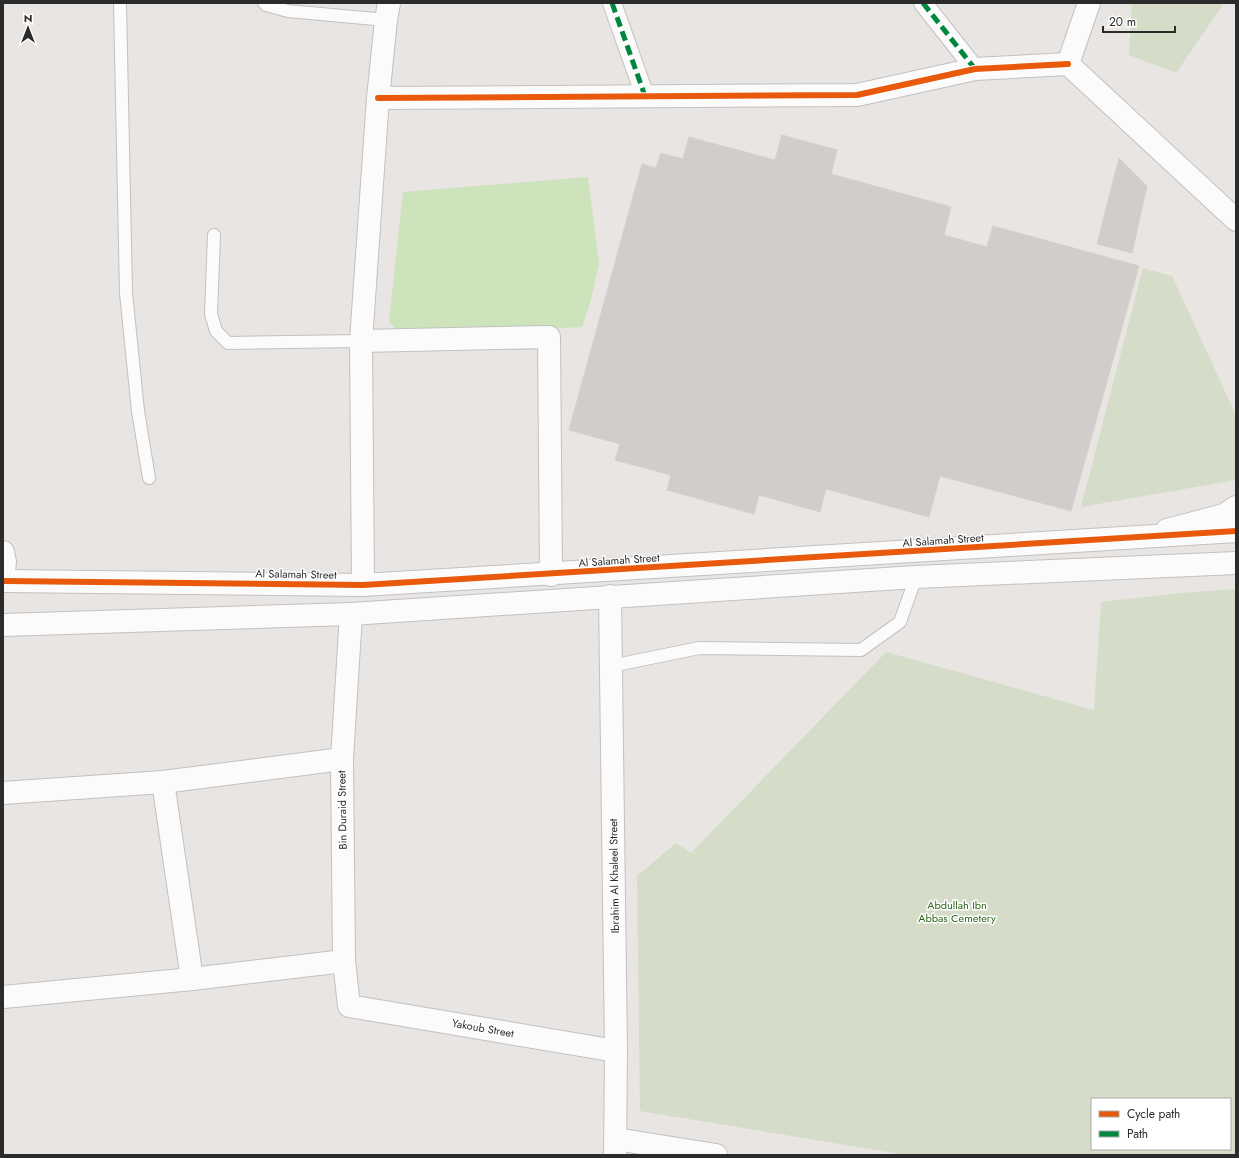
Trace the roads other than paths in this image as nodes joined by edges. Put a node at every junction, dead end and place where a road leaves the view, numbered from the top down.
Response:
1 (120, 3) edge
2 (264, 3) edge
3 (612, 3) edge
4 (923, 3) edge
5 (1089, 3) edge
6 (388, 11) edge
7 (1068, 64) junction
8 (975, 69) junction
9 (645, 96) junction
10 (378, 98) junction
11 (1236, 220) edge
12 (214, 234) dead end
13 (361, 341) junction
14 (149, 478) dead end
15 (1236, 507) edge
16 (1236, 531) edge
17 (1139, 538) junction
18 (3, 552) edge
19 (1236, 563) edge
20 (551, 575) junction
21 (916, 577) junction
22 (3, 580) edge
23 (363, 585) junction
24 (610, 596) junction
25 (352, 614) junction
26 (3, 625) edge
27 (611, 666) junction
28 (342, 759) junction
29 (163, 782) junction
30 (3, 793) edge
31 (344, 961) junction
32 (192, 980) junction
33 (3, 997) edge
34 (349, 1006) joint
35 (616, 1051) junction
36 (616, 1147) edge
37 (716, 1155) edge

1 - 14 lane
2 - 6 lane
3 - 9 street
4 - 8 street
5 - 7 street
6 - 10 street
7 - 8 street
7 - 11 street
8 - 9 street
9 - 10 street
10 - 13 street
12 - 13 lane
13 - 20 street
13 - 23 street
15 - 17 street
16 - 17 street, Al Salamah Street
17 - 20 street, Al Salamah Street
18 - 22 street
19 - 21 street
20 - 23 street, Al Salamah Street
21 - 24 street
21 - 27 lane
22 - 23 street, Al Salamah Street
24 - 25 street
24 - 27 street, Ibrahim Al Khaleel Street
25 - 26 street
25 - 28 street, Bin Duraid Street
27 - 35 street, Ibrahim Al Khaleel Street
28 - 29 street
28 - 31 street, Bin Duraid Street
29 - 30 street
29 - 32 street
31 - 32 street
31 - 34 street, Bin Duraid Street
32 - 33 street
34 - 35 street, Yakoub Street
35 - 36 street, Ibrahim Al Khaleel Street
36 - 37 street

